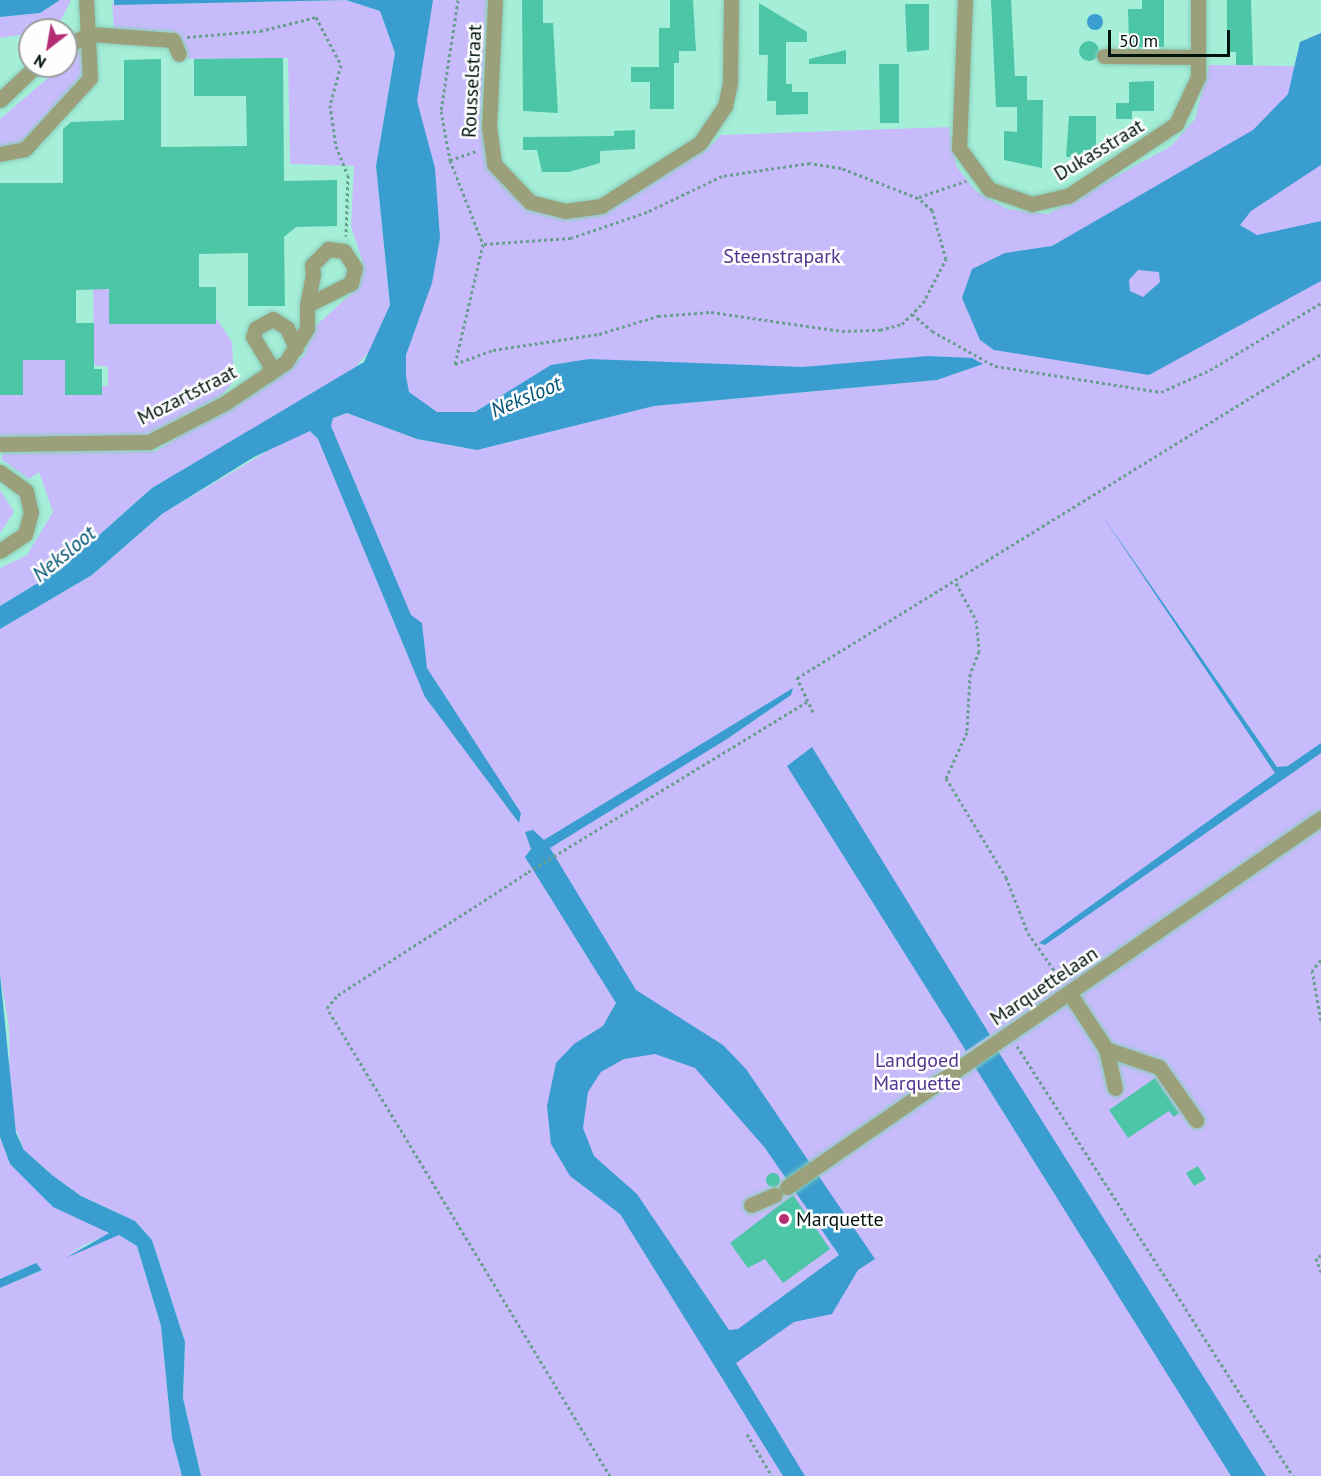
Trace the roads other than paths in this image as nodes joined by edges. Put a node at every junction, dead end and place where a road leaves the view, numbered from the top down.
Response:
1 (495, 0) edge
2 (731, 0) edge
3 (965, 0) edge
4 (1198, 0) edge
5 (86, 6) edge
6 (90, 34) junction
7 (78, 40) edge
8 (176, 47) road end
9 (1104, 56) dead end
10 (1198, 57) junction
11 (23, 78) edge
12 (0, 100) edge
13 (0, 154) edge
14 (307, 305) junction
15 (296, 348) junction
16 (268, 375) junction
17 (0, 444) edge
18 (0, 472) edge
19 (0, 551) edge
20 (1321, 818) edge
21 (1070, 994) junction
22 (1106, 1049) junction
23 (1115, 1088) dead end
24 (1196, 1119) dead end
25 (751, 1205) dead end

1 - 2 street, Rousselstraat
3 - 10 street, Dukasstraat
4 - 10 street, Dukasstraat
5 - 6 street
6 - 7 street
6 - 8 street
6 - 13 street
9 - 10 street
11 - 12 street
14 - 14 street, Mozartstraat
14 - 15 street, Mozartstraat
15 - 16 street, Mozartstraat
15 - 16 street
16 - 17 street, Mozartstraat
18 - 19 street
20 - 21 street, Marquettelaan
21 - 22 street
21 - 25 street, Marquettelaan
22 - 23 street
22 - 24 street

